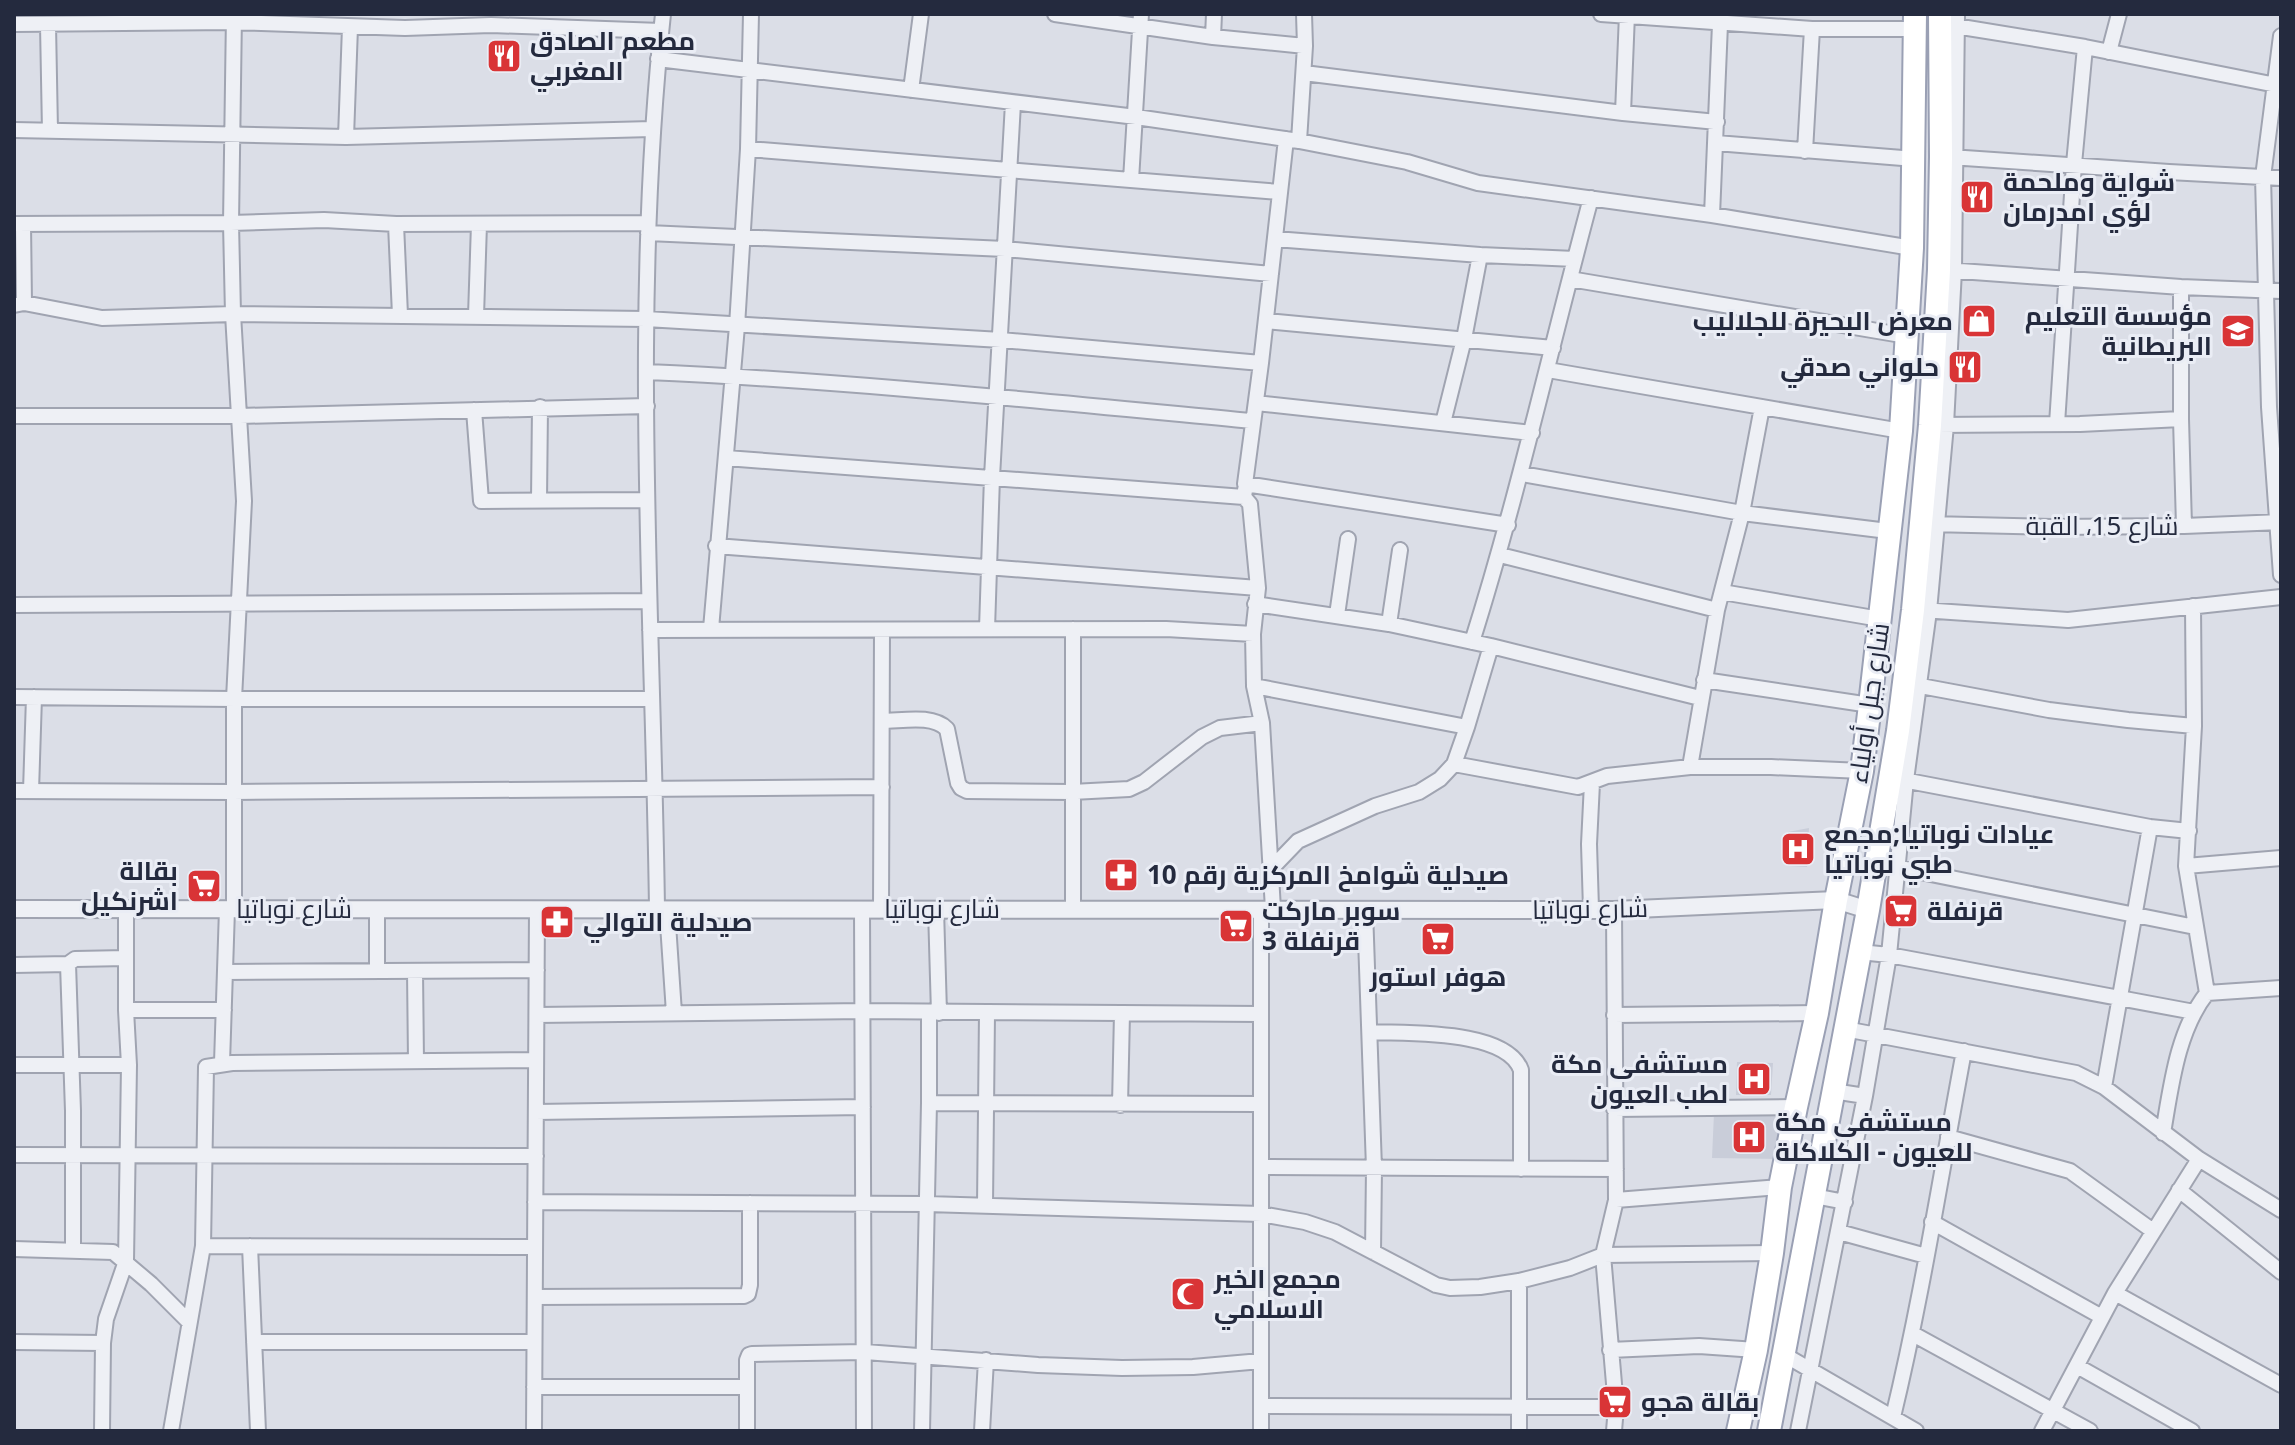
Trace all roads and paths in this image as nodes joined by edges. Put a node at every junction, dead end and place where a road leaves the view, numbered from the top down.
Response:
1 (663, 14) edge
2 (751, 14) edge
3 (921, 14) edge
4 (1055, 14) edge
5 (1214, 14) edge
6 (1304, 14) edge
7 (1601, 14) edge
8 (2119, 14) edge
9 (1627, 15) edge
10 (170, 18) edge
11 (234, 18) edge
12 (491, 19) edge
13 (1949, 19) edge
14 (325, 20) edge
15 (569, 20) edge
16 (1140, 20) edge
17 (406, 21) edge
18 (1915, 22) edge
19 (14, 24) edge
20 (1720, 24) junction
21 (48, 25) junction
22 (350, 27) junction
23 (1812, 29) junction
24 (661, 31) junction
25 (2281, 36) edge
26 (1213, 37) junction
27 (1305, 46) junction
28 (2085, 47) junction
29 (2109, 52) junction
30 (658, 59) junction
31 (750, 70) junction
32 (1304, 73) junction
33 (2278, 86) edge
34 (911, 90) junction
35 (1013, 103) junction
36 (1623, 113) junction
37 (1136, 117) junction
38 (1717, 122) junction
39 (652, 129) junction
40 (14, 130) edge
41 (50, 131) junction
42 (234, 136) junction
43 (346, 137) junction
44 (1292, 140) junction
45 (1716, 143) junction
46 (748, 149) junction
47 (1805, 151) junction
48 (1949, 157) junction
49 (1915, 159) junction
50 (2074, 164) junction
51 (1009, 171) junction
52 (2263, 177) junction
53 (2281, 178) edge
54 (1131, 180) junction
55 (1280, 192) junction
56 (1591, 198) junction
57 (1712, 215) junction
58 (231, 223) junction
59 (18, 224) edge
60 (396, 224) junction
61 (479, 224) junction
62 (648, 228) junction
63 (743, 236) junction
64 (1275, 239) junction
65 (1912, 248) junction
66 (1005, 249) junction
67 (1480, 255) junction
68 (1575, 259) junction
69 (1946, 270) junction
70 (1271, 274) junction
71 (1570, 279) junction
72 (2066, 279) junction
73 (2181, 287) junction
74 (2265, 291) junction
75 (2281, 291) edge
76 (19, 304) edge
77 (233, 314) junction
78 (400, 315) junction
79 (476, 316) junction
80 (646, 319) junction
81 (1266, 321) junction
82 (737, 326) junction
83 (1907, 336) junction
84 (1464, 339) junction
85 (1001, 340) junction
86 (1553, 348) junction
87 (1261, 363) junction
88 (1548, 370) junction
89 (647, 372) junction
90 (732, 376) junction
91 (997, 397) junction
92 (1256, 403) junction
93 (647, 406) junction
94 (540, 407) junction
95 (1762, 407) junction
96 (2275, 407) edge
97 (474, 410) junction
98 (14, 416) edge
99 (240, 416) junction
100 (2181, 419) junction
101 (1252, 421) junction
102 (1443, 423) junction
103 (2057, 424) junction
104 (1938, 425) junction
105 (1901, 431) junction
106 (1532, 433) junction
107 (726, 458) junction
108 (1522, 474) junction
109 (992, 477) junction
110 (1245, 491) junction
111 (539, 500) junction
112 (647, 500) junction
113 (1742, 513) junction
114 (2279, 522) edge
115 (1930, 524) junction
116 (1508, 525) junction
117 (2184, 526) junction
118 (1888, 531) junction
119 (1348, 539) dead end
120 (716, 546) junction
121 (1400, 550) dead end
122 (1500, 555) junction
123 (989, 566) junction
124 (2281, 575) edge
125 (1258, 588) junction
126 (1722, 592) junction
127 (2281, 597) edge
128 (649, 601) junction
129 (238, 604) junction
130 (1255, 604) junction
131 (14, 605) edge
132 (2193, 606) junction
133 (1717, 610) junction
134 (1921, 610) junction
135 (1337, 615) junction
136 (1880, 619) junction
137 (1389, 624) junction
138 (711, 629) junction
139 (987, 629) junction
140 (1073, 629) junction
141 (650, 630) junction
142 (882, 630) junction
143 (1253, 634) junction
144 (1472, 642) junction
145 (1491, 646) junction
146 (1704, 680) junction
147 (1912, 684) junction
148 (1254, 686) junction
149 (14, 697) edge
150 (34, 697) junction
151 (1700, 698) junction
152 (234, 699) junction
153 (652, 699) junction
154 (1870, 705) junction
155 (882, 721) junction
156 (1262, 723) junction
157 (2194, 726) junction
158 (1467, 727) junction
159 (1454, 764) junction
160 (1690, 767) junction
161 (1862, 771) junction
162 (1898, 779) junction
163 (1592, 783) junction
164 (882, 787) junction
165 (656, 789) junction
166 (14, 791) edge
167 (31, 791) junction
168 (233, 792) junction
169 (1072, 792) junction
170 (2150, 827) junction
171 (2189, 831) junction
172 (2281, 858) edge
173 (1887, 865) junction
174 (2186, 866) junction
175 (1271, 869) junction
176 (1836, 900) junction
177 (14, 909) edge
178 (126, 909) junction
179 (230, 909) junction
180 (377, 909) junction
181 (537, 909) junction
182 (662, 909) junction
183 (862, 909) junction
184 (881, 909) junction
185 (936, 909) junction
186 (1073, 909) junction
187 (1591, 909) junction
188 (1267, 910) junction
189 (1365, 910) junction
190 (1614, 910) junction
191 (1868, 910) junction
192 (2135, 915) junction
193 (2195, 927) junction
194 (1860, 952) junction
195 (1889, 955) junction
196 (126, 958) junction
197 (68, 964) junction
198 (14, 965) edge
199 (537, 970) junction
200 (377, 971) junction
201 (415, 971) junction
202 (225, 972) junction
203 (2281, 988) edge
204 (2207, 993) junction
205 (2121, 997) junction
206 (126, 1010) junction
207 (224, 1010) junction
208 (864, 1011) junction
209 (2194, 1012) junction
210 (674, 1013) junction
211 (934, 1013) junction
212 (987, 1013) junction
213 (1122, 1013) junction
214 (1817, 1013) junction
215 (1261, 1014) junction
216 (537, 1015) junction
217 (1614, 1015) junction
218 (1845, 1029) junction
219 (1371, 1032) junction
220 (1876, 1034) junction
221 (1964, 1051) junction
222 (536, 1060) junction
223 (416, 1061) junction
224 (222, 1063) junction
225 (14, 1065) edge
226 (72, 1065) junction
227 (129, 1065) junction
228 (2104, 1087) junction
229 (1833, 1091) junction
230 (1865, 1096) junction
231 (986, 1102) junction
232 (929, 1103) junction
233 (1261, 1104) junction
234 (1120, 1105) junction
235 (863, 1107) junction
236 (1796, 1107) junction
237 (1614, 1109) junction
238 (536, 1112) junction
239 (2163, 1133) junction
240 (1948, 1137) junction
241 (73, 1154) junction
242 (14, 1155) edge
243 (129, 1156) junction
244 (536, 1156) junction
245 (204, 1157) junction
246 (2199, 1159) junction
247 (1261, 1167) junction
248 (1374, 1168) junction
249 (1521, 1169) junction
250 (1616, 1169) junction
251 (1780, 1187) junction
252 (2179, 1190) junction
253 (1814, 1196) junction
254 (1616, 1200) junction
255 (535, 1202) junction
256 (1845, 1202) junction
257 (750, 1203) junction
258 (864, 1204) junction
259 (927, 1204) junction
260 (985, 1206) junction
261 (2281, 1210) edge
262 (1261, 1214) junction
263 (1932, 1222) junction
264 (2153, 1231) junction
265 (1839, 1232) junction
266 (203, 1246) junction
267 (250, 1246) junction
268 (535, 1247) junction
269 (14, 1249) edge
270 (73, 1250) junction
271 (1373, 1252) junction
272 (1772, 1253) junction
273 (1603, 1255) junction
274 (1926, 1256) junction
275 (1803, 1257) junction
276 (126, 1261) junction
277 (1833, 1262) junction
278 (2281, 1272) edge
279 (1519, 1281) junction
280 (2115, 1293) junction
281 (535, 1297) junction
282 (2102, 1317) junction
283 (189, 1322) junction
284 (1913, 1334) junction
285 (14, 1342) edge
286 (254, 1342) junction
287 (534, 1342) junction
288 (103, 1343) junction
289 (1610, 1350) junction
290 (1756, 1350) junction
291 (865, 1352) junction
292 (1783, 1354) junction
293 (923, 1355) junction
294 (986, 1360) junction
295 (1261, 1361) junction
296 (2077, 1366) junction
297 (1811, 1368) junction
298 (2281, 1385) edge
299 (534, 1387) junction
300 (747, 1387) junction
301 (1261, 1406) junction
302 (1520, 1407) junction
303 (1616, 1407) junction
304 (2052, 1412) junction
305 (1893, 1417) junction
306 (102, 1431) edge
307 (171, 1431) edge
308 (258, 1431) edge
309 (534, 1431) edge
310 (747, 1431) edge
311 (864, 1431) edge
312 (922, 1431) edge
313 (982, 1431) edge
314 (1261, 1431) edge
315 (1519, 1431) edge
316 (1614, 1431) edge
317 (1738, 1431) edge
318 (1769, 1431) edge
319 (1798, 1431) edge
320 (1916, 1431) edge
321 (2042, 1431) edge
322 (2090, 1431) edge
323 (2192, 1431) edge

1 - 24 street
2 - 31 street
3 - 34 street
4 - 16 street
5 - 26 street
6 - 27 street
7 - 9 street
8 - 29 street
9 - 20 street
9 - 36 street
10 - 11 street
10 - 21 street
11 - 14 street
11 - 42 street
12 - 15 street
12 - 17 street
13 - 28 street
13 - 48 main road, شارع جبل أولياء
14 - 22 street
15 - 24 street
16 - 26 street
16 - 37 street
17 - 22 street
18 - 23 street
18 - 49 main road, شارع جبل أولياء
19 - 21 street
20 - 23 street
20 - 38 street
21 - 41 street
22 - 43 street
23 - 47 street
24 - 30 street
25 - 33 street
26 - 27 street
27 - 32 street
28 - 29 street
28 - 50 street
29 - 33 street
30 - 31 street
30 - 39 street
31 - 34 street
31 - 46 street
32 - 36 street
32 - 44 street
33 - 52 street
34 - 35 street
35 - 37 street
35 - 51 street
36 - 38 street
37 - 44 street
37 - 54 street
38 - 45 street
39 - 43 street
39 - 62 street
40 - 41 street
41 - 42 street
42 - 43 street
42 - 58 street
44 - 55 street
44 - 56 street
45 - 47 street
45 - 57 street
46 - 51 street
46 - 63 street
47 - 49 street
48 - 50 street
48 - 69 main road, شارع جبل أولياء
49 - 65 main road, شارع جبل أولياء
50 - 52 street
50 - 72 street
51 - 54 street
51 - 66 street
52 - 53 street
52 - 74 street
54 - 55 street
55 - 64 street
56 - 57 street
56 - 68 street
57 - 65 street
58 - 59 street
58 - 60 street
58 - 77 street
59 - 76 street
60 - 61 street
60 - 78 street
61 - 62 street
61 - 79 street
62 - 63 street
62 - 80 street
63 - 66 street
63 - 82 street
64 - 67 street
64 - 70 street
65 - 83 main road, شارع جبل أولياء
66 - 70 street
66 - 85 street
67 - 68 street
67 - 84 street
68 - 71 street
69 - 72 street
69 - 104 main road, شارع جبل أولياء
70 - 81 street
71 - 83 street
71 - 86 street
72 - 73 street
72 - 103 street
73 - 74 street
73 - 100 street
74 - 75 street
74 - 96 street
76 - 77 street
77 - 78 street
77 - 99 street
78 - 79 street
79 - 80 street
80 - 82 street
80 - 89 street
81 - 84 street
81 - 87 street
82 - 85 street
82 - 90 street
83 - 105 main road, شارع جبل أولياء
84 - 86 street
84 - 102 street
85 - 87 street
85 - 91 street
86 - 88 street
87 - 92 street
88 - 95 street
88 - 106 street
89 - 90 street
89 - 93 street
90 - 91 street
90 - 107 street
91 - 101 street
91 - 109 street
92 - 101 street
92 - 102 street
93 - 94 street
93 - 112 street
94 - 97 street
94 - 111 street
95 - 105 street
95 - 113 street
96 - 114 street
97 - 99 street
97 - 111 street
98 - 99 street
99 - 129 street
100 - 103 street
100 - 117 street
101 - 110 street
102 - 106 street
103 - 104 street
104 - 115 main road, شارع جبل أولياء
105 - 118 main road, شارع جبل أولياء
106 - 108 street
107 - 109 street
107 - 120 street
108 - 113 street
108 - 116 street
109 - 110 street
109 - 123 street
110 - 116 street
110 - 125 street
111 - 112 street
112 - 128 street
113 - 118 street
113 - 126 street
114 - 117 street, شارع 15، القبة
114 - 124 street
115 - 117 street, شارع 15، القبة
115 - 134 main road, شارع جبل أولياء
116 - 122 street
118 - 136 main road, شارع جبل أولياء
119 - 135 street
120 - 123 street
120 - 138 street
121 - 137 street
122 - 133 street
122 - 144 street
123 - 125 street
123 - 139 street
125 - 130 street
126 - 133 street
126 - 136 street
127 - 132 street
128 - 129 street
128 - 141 street
129 - 131 street
129 - 152 street
130 - 135 street
130 - 143 street
132 - 134 street
132 - 157 street
133 - 146 street
134 - 147 main road, شارع جبل أولياء
135 - 137 street
136 - 154 main road, شارع جبل أولياء
137 - 144 street
138 - 141 street
138 - 142 street
139 - 140 street
139 - 142 street
140 - 143 street
140 - 169 street
141 - 153 street
142 - 155 street
143 - 148 street
144 - 145 street
145 - 151 street
145 - 158 street
146 - 151 street
146 - 154 street
147 - 157 street
147 - 162 main road, شارع جبل أولياء
148 - 156 street
148 - 158 street
149 - 150 street
150 - 152 street
150 - 167 street
151 - 160 street
152 - 153 street
152 - 168 street
153 - 165 street
154 - 161 main road, شارع جبل أولياء
155 - 164 street
155 - 169 street
156 - 169 street
156 - 175 street
157 - 171 street
158 - 159 street
159 - 163 street
159 - 175 street
160 - 161 street
160 - 163 street
161 - 176 main road, شارع جبل أولياء
162 - 170 street
162 - 173 main road, شارع جبل أولياء
163 - 187 street
164 - 165 street
164 - 184 street
165 - 168 street
165 - 182 street
166 - 167 street
167 - 168 street
168 - 179 street
169 - 186 street
170 - 171 street
170 - 192 street
171 - 174 street
172 - 174 street
173 - 191 main road, شارع جبل أولياء
173 - 192 street
173 - 195 street
174 - 193 street
175 - 188 street
176 - 190 street, شارع نوباتيا
176 - 191 street, شارع نوباتيا
176 - 214 main road, شارع جبل أولياء
177 - 178 street, شارع نوباتيا
178 - 179 street, شارع نوباتيا
178 - 196 street
179 - 180 street, شارع نوباتيا
179 - 202 street
180 - 181 street, شارع نوباتيا
180 - 200 street
181 - 182 street, شارع نوباتيا
181 - 199 street
182 - 183 street, شارع نوباتيا
182 - 210 street
183 - 184 street, شارع نوباتيا
183 - 208 street
184 - 185 street, شارع نوباتيا
185 - 186 street, شارع نوباتيا
185 - 211 street
186 - 188 street, شارع نوباتيا
187 - 189 street, شارع نوباتيا
187 - 190 street, شارع نوباتيا
188 - 189 street, شارع نوباتيا
188 - 215 street
189 - 219 street
190 - 217 street
191 - 194 main road, شارع جبل أولياء
192 - 193 street
192 - 205 street
193 - 204 street
194 - 195 street
194 - 218 main road, شارع جبل أولياء
195 - 205 street
195 - 220 street
196 - 197 street
196 - 206 street
197 - 198 street
197 - 226 street
199 - 201 street
199 - 216 street
200 - 201 street
200 - 202 street
201 - 223 street
202 - 207 street
203 - 204 street
204 - 209 street
205 - 209 street
205 - 228 street
206 - 207 street
206 - 227 street
207 - 224 street
208 - 210 street
208 - 211 street
208 - 235 street
209 - 239 street
210 - 216 street
211 - 212 street
211 - 232 street
212 - 213 street
212 - 231 street
213 - 215 street
213 - 234 street
214 - 217 street
214 - 236 main road, شارع جبل أولياء
215 - 233 street
216 - 222 street
217 - 237 street
218 - 220 street
218 - 229 main road, شارع جبل أولياء
219 - 248 street
219 - 249 street
220 - 221 street
220 - 230 street
221 - 228 street
221 - 240 street
222 - 223 street
222 - 238 street
223 - 224 street
224 - 245 street
225 - 226 street
226 - 227 street
226 - 241 street
227 - 243 street
228 - 239 street
229 - 230 street
229 - 253 main road, شارع جبل أولياء
230 - 256 street
231 - 232 street
231 - 234 street
231 - 260 street
232 - 259 street
233 - 234 street
233 - 247 street
235 - 238 street
235 - 258 street
236 - 237 street
236 - 251 main road, شارع جبل أولياء
237 - 250 street
238 - 244 street
239 - 246 street
240 - 263 street
240 - 264 street
241 - 242 street
241 - 243 street
241 - 270 street
243 - 245 street
243 - 276 street
244 - 245 street
244 - 255 street
245 - 266 street
246 - 252 street
246 - 261 street
247 - 248 street
247 - 262 street
248 - 249 street
248 - 271 street
249 - 250 street
250 - 254 street
251 - 254 street
251 - 272 main road, شارع جبل أولياء
252 - 264 street
252 - 278 street
253 - 256 street
253 - 275 main road, شارع جبل أولياء
254 - 273 street
255 - 257 street
255 - 268 street
256 - 265 street
257 - 258 street
257 - 281 street
258 - 259 street
258 - 291 street
259 - 260 street
259 - 293 street
260 - 262 street
262 - 271 street
262 - 295 street
263 - 274 street
263 - 282 street
264 - 280 street
265 - 274 street
265 - 277 street
266 - 267 street
266 - 283 street
267 - 268 street
267 - 286 street
268 - 281 street
269 - 270 street
270 - 276 street
271 - 279 street
272 - 273 street
272 - 290 main road, شارع جبل أولياء
273 - 279 street
273 - 289 street
274 - 284 street
275 - 277 street
275 - 292 main road, شارع جبل أولياء
276 - 283 street
276 - 288 street
277 - 297 street
279 - 302 street
280 - 282 street
280 - 298 street
281 - 287 street
282 - 296 street
283 - 307 street
284 - 304 street
284 - 305 street
285 - 288 street
286 - 287 street
286 - 308 street
287 - 299 street
288 - 306 street
289 - 290 street
289 - 303 street
290 - 317 main road, شارع جبل أولياء
291 - 293 street
291 - 300 street
291 - 311 street
292 - 297 street
292 - 318 main road, شارع جبل أولياء
293 - 294 street
293 - 312 street
294 - 295 street
294 - 313 street
295 - 301 street
296 - 304 street
296 - 323 street
297 - 305 street
297 - 319 street
299 - 300 street
299 - 309 street
300 - 310 street
301 - 302 street
301 - 314 street
302 - 303 street
302 - 315 street
303 - 316 street
304 - 321 street
304 - 322 street
305 - 320 street

